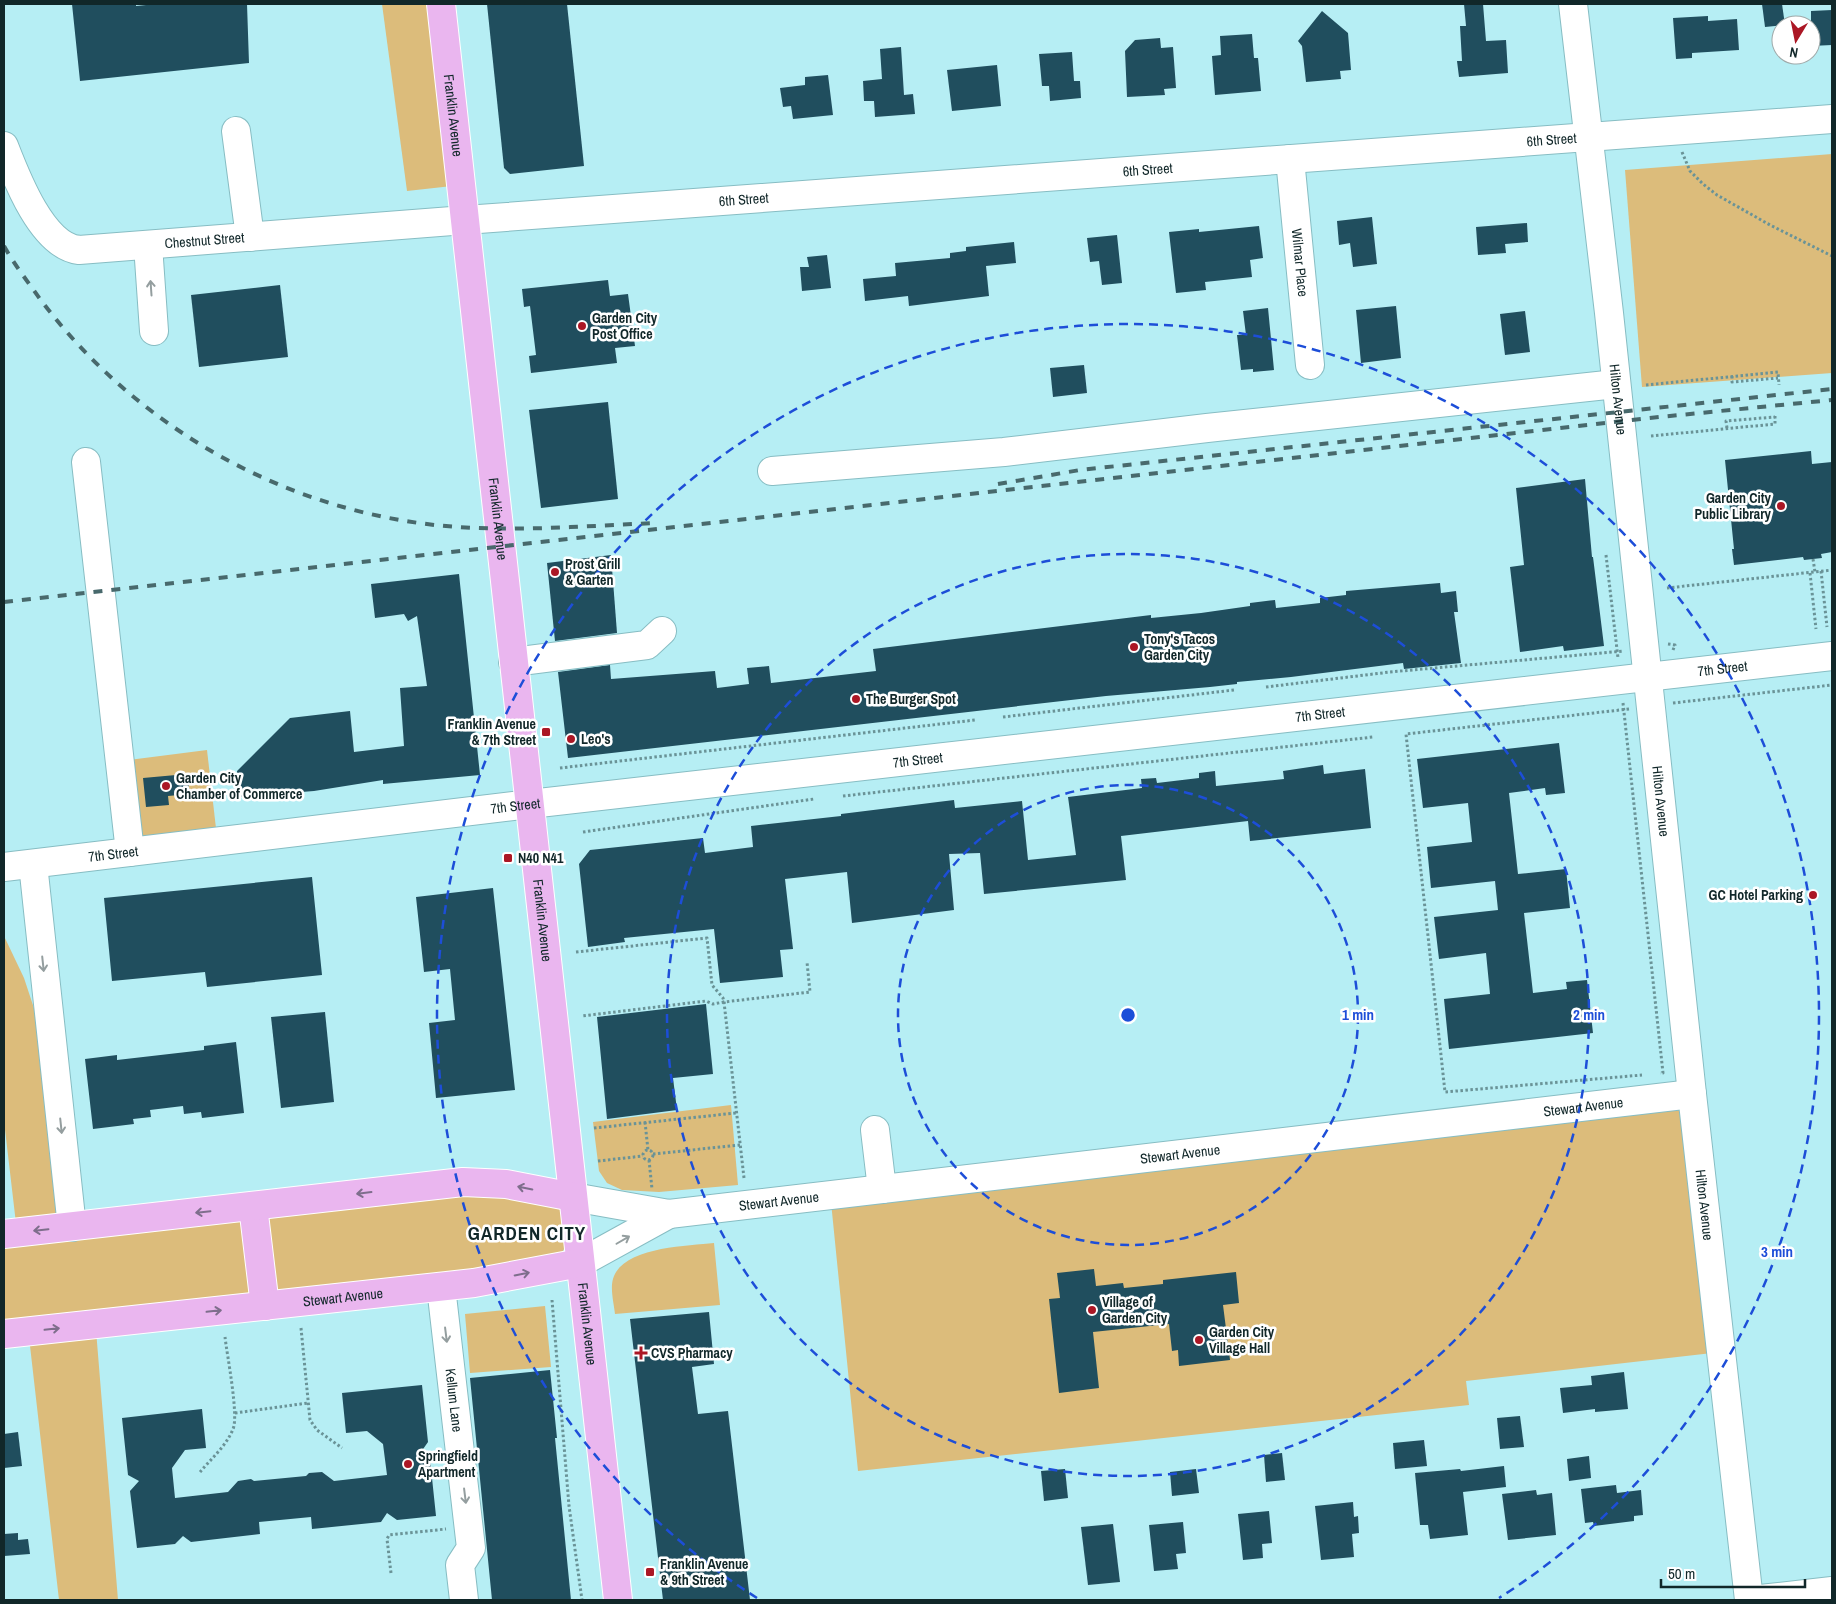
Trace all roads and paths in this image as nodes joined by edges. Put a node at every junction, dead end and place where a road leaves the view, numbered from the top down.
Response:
1 (441, 4) edge
2 (1574, 4) edge
3 (1832, 119) edge
4 (236, 131) dead end
5 (1673, 131) junction
6 (1588, 137) junction
7 (4, 146) edge
8 (1290, 159) junction
9 (465, 220) junction
10 (250, 237) junction
11 (148, 245) junction
12 (1832, 256) edge
13 (154, 331) dead end
14 (1310, 365) dead end
15 (1616, 384) junction
16 (1646, 385) dead end
17 (1779, 385) dead end
18 (1727, 428) junction
19 (1651, 436) dead end
20 (86, 462) dead end
21 (772, 471) dead end
22 (1606, 555) dead end
23 (1814, 559) dead end
24 (1832, 570) edge
25 (1821, 571) junction
26 (1815, 572) junction
27 (1810, 573) junction
28 (1667, 588) dead end
29 (1827, 628) dead end
30 (1816, 629) dead end
31 (662, 631) dead end
32 (1668, 644) dead end
33 (1673, 650) dead end
34 (1832, 656) edge
35 (513, 662) junction
36 (1648, 677) junction
37 (1832, 685) edge
38 (1266, 686) dead end
39 (1234, 690) dead end
40 (1677, 698) dead end
41 (1623, 703) dead end
42 (1623, 710) junction
43 (1003, 717) dead end
44 (976, 720) dead end
45 (1373, 737) dead end
46 (560, 768) dead end
47 (843, 796) dead end
48 (814, 799) dead end
49 (530, 804) junction
50 (583, 832) dead end
51 (130, 852) junction
52 (32, 864) junction
53 (4, 868) edge
54 (39, 926) junction
55 (576, 952) dead end
56 (806, 962) dead end
57 (724, 1002) junction
58 (582, 1016) dead end
59 (1643, 1074) dead end
60 (1653, 1074) dead end
61 (1692, 1094) junction
62 (736, 1113) junction
63 (645, 1122) junction
64 (594, 1128) dead end
65 (875, 1130) dead end
66 (740, 1145) junction
67 (648, 1150) junction
68 (653, 1154) junction
69 (643, 1156) junction
70 (649, 1160) junction
71 (598, 1161) dead end
72 (744, 1178) dead end
73 (652, 1189) dead end
74 (882, 1189) junction
75 (573, 1197) junction
76 (253, 1206) junction
77 (669, 1214) junction
78 (72, 1227) junction
79 (4, 1234) edge
80 (580, 1263) junction
81 (441, 1286) junction
82 (552, 1300) dead end
83 (265, 1306) junction
84 (301, 1328) dead end
85 (4, 1334) edge
86 (225, 1337) dead end
87 (308, 1403) junction
88 (234, 1413) junction
89 (342, 1448) dead end
90 (200, 1472) dead end
91 (450, 1529) dead end
92 (391, 1573) dead end
93 (1832, 1591) edge
94 (464, 1600) edge
95 (582, 1600) edge
96 (618, 1600) edge
97 (1750, 1600) edge

1 - 9 main road, Franklin Avenue
2 - 6 street, Hilton Avenue
3 - 5 street, 6th Street
4 - 10 street
5 - 6 street, 6th Street
5 - 12 path
6 - 8 street, 6th Street
6 - 15 street, Hilton Avenue
7 - 11 street, Chestnut Street
8 - 9 street, 6th Street
8 - 14 street, Wilmar Place
9 - 10 street, Chestnut Street
9 - 35 main road, Franklin Avenue
10 - 11 street, Chestnut Street
13 -> 11 street
15 - 21 street
15 - 36 street, Hilton Avenue
16 - 17 path
18 - 18 path
18 - 19 path
20 - 51 street
22 - 38 path
23 - 26 path
24 - 25 path
25 - 26 path
25 - 29 path
26 - 27 path
27 - 28 path
27 - 30 path
31 - 35 street
32 - 33 path
34 - 36 street, 7th Street
35 - 49 main road, Franklin Avenue
36 - 49 street, 7th Street
36 - 61 street, Hilton Avenue
37 - 40 path
39 - 43 path
41 - 42 path
42 - 59 path
42 - 60 path
44 - 46 path
45 - 47 path
48 - 50 path
49 - 51 street, 7th Street
49 - 75 main road, Franklin Avenue
51 - 52 street, 7th Street
52 - 53 street, 7th Street
52 - 54 street
53 - 54 street
54 -> 78 street
55 - 57 path
56 - 57 path
57 - 58 path
57 - 62 path
61 - 74 street, Stewart Avenue
61 - 97 street, Hilton Avenue
62 - 63 path
62 - 66 path
63 - 64 path
63 - 67 path
65 - 74 street
66 - 68 path
66 - 72 path
67 - 68 path
67 - 69 path
68 - 70 path
69 - 70 path
69 - 71 path
70 - 73 path
74 - 77 street, Stewart Avenue
75 -> 76 main road, Stewart Avenue
75 - 77 street, Stewart Avenue
75 - 80 main road, Franklin Avenue
76 -> 78 main road, Stewart Avenue
76 - 83 main road
80 -> 77 street, Stewart Avenue
78 -> 79 main road, Stewart Avenue
81 -> 80 main road, Stewart Avenue
80 - 96 main road, Franklin Avenue
81 - 83 main road, Stewart Avenue
81 -> 94 street, Kellum Lane
82 - 95 path
85 -> 83 main road, Stewart Avenue
84 - 87 path
86 - 88 path
87 - 88 path
87 - 89 path
88 - 90 path
91 - 92 path
93 - 97 street

